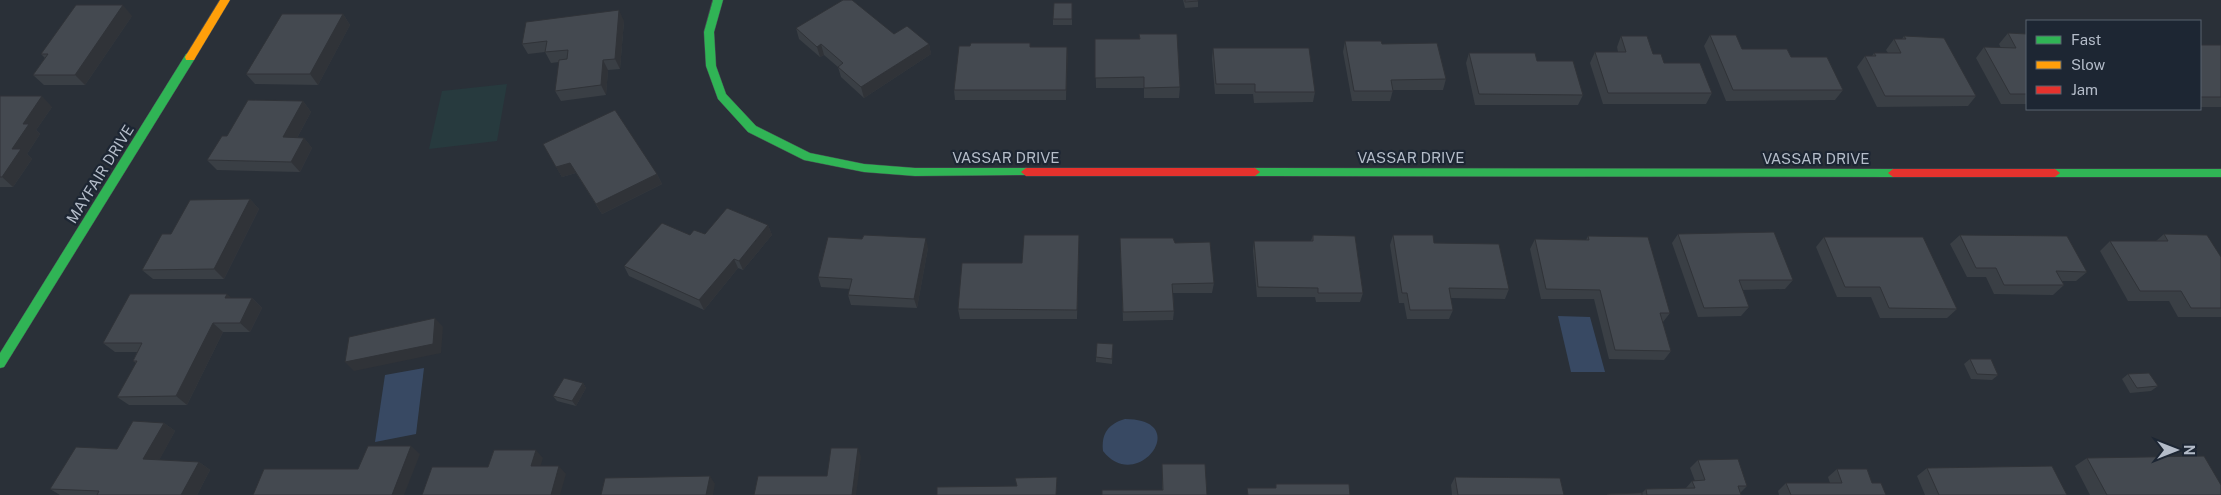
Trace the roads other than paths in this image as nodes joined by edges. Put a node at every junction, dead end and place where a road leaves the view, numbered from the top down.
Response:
1 (225, 0) edge
2 (718, 0) edge
3 (2221, 173) edge
4 (0, 363) edge

1 - 4 street, MAYFAIR DRIVE
2 - 3 street, VASSAR DRIVE

